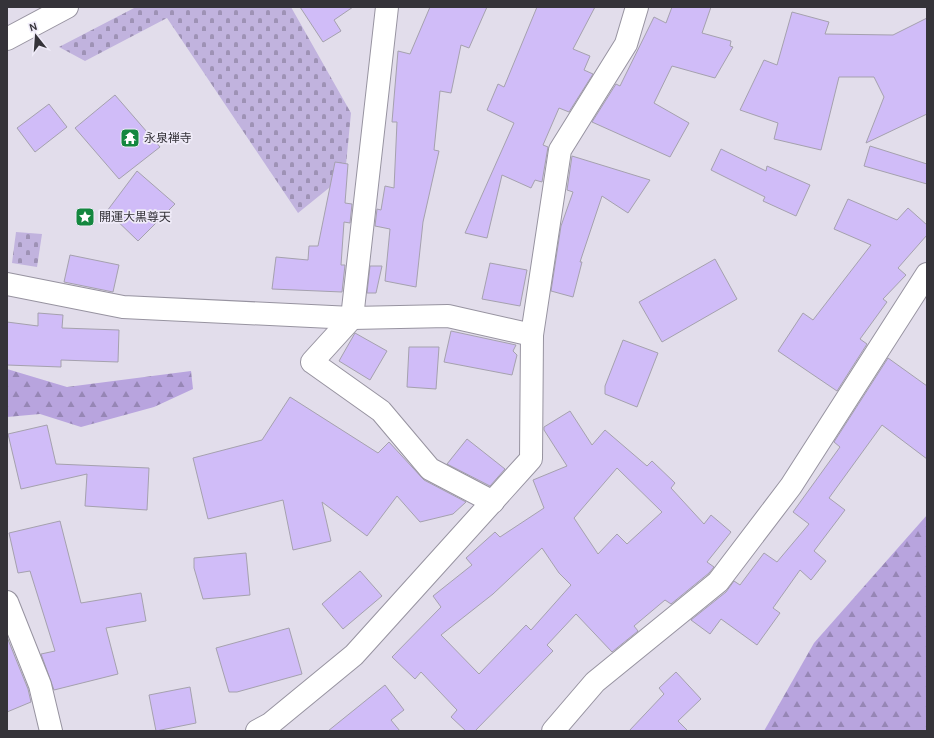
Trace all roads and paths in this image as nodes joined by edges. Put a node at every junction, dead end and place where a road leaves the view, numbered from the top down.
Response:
1 (66, 7) edge
2 (387, 7) edge
3 (637, 7) edge
4 (7, 39) edge
5 (927, 274) edge
6 (7, 284) edge
7 (352, 318) junction
8 (532, 335) junction
9 (493, 502) junction
10 (7, 602) edge
11 (51, 731) edge
12 (257, 731) edge
13 (553, 731) edge

1 - 4 street
2 - 7 street
3 - 8 street
5 - 13 street
6 - 7 street
7 - 8 street
7 - 9 street
8 - 9 street
9 - 12 street
10 - 11 street

